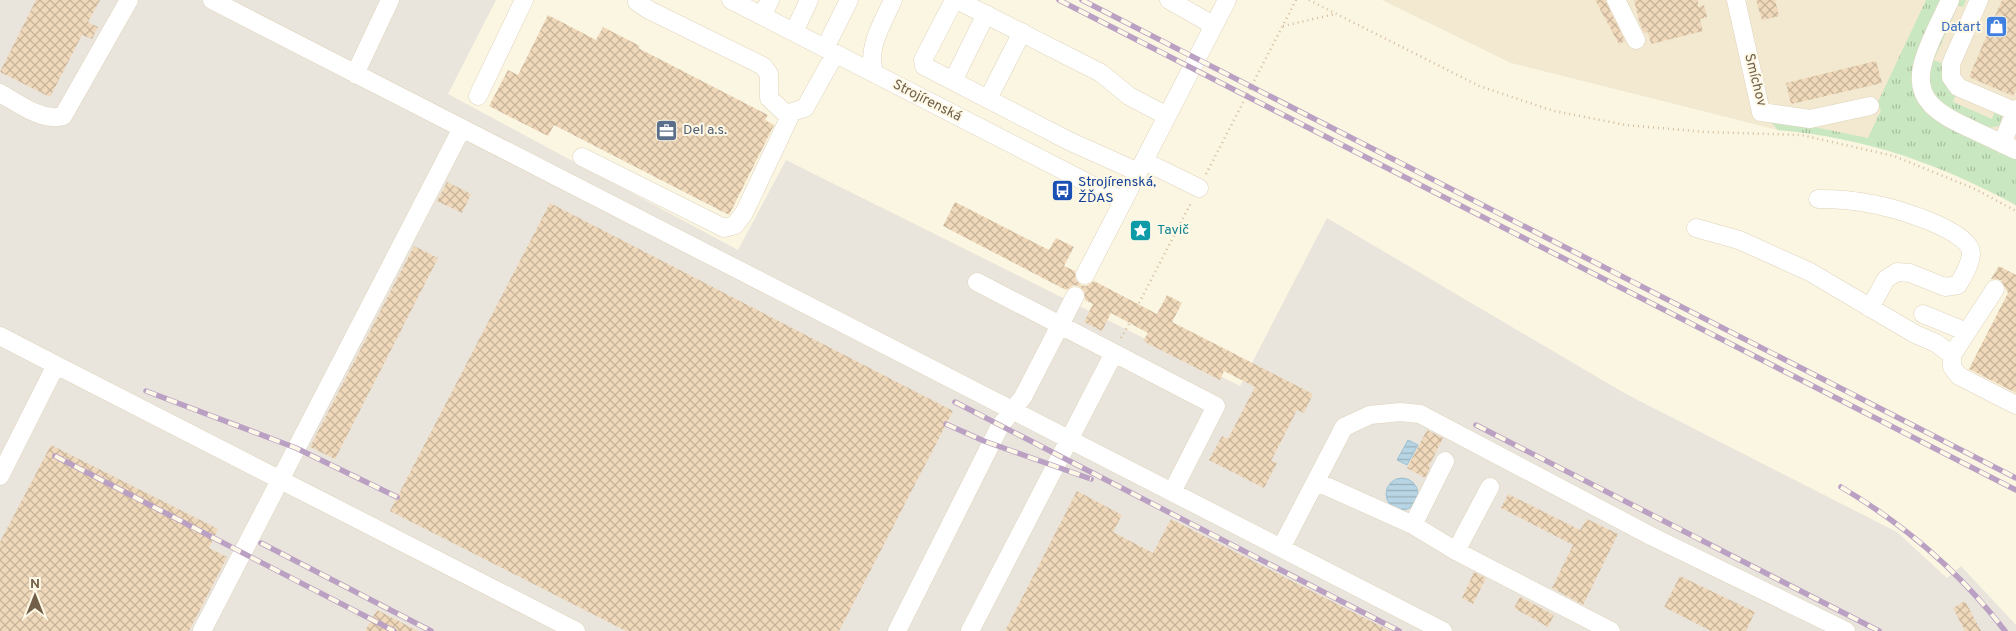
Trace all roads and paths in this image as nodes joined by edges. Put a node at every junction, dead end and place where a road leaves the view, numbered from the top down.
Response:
1 (130, 0) edge
2 (212, 0) edge
3 (390, 0) edge
4 (524, 0) edge
5 (637, 0) edge
6 (733, 0) edge
7 (770, 0) edge
8 (809, 0) edge
9 (850, 0) edge
10 (893, 0) edge
11 (957, 0) edge
12 (1169, 0) edge
13 (1227, 0) edge
14 (1296, 0) edge
15 (1309, 0) edge
16 (1616, 0) edge
17 (1736, 0) edge
18 (1950, 0) edge
19 (1979, 0) edge
20 (986, 14) junction
21 (1337, 14) junction
22 (762, 16) junction
23 (1213, 25) junction
24 (1283, 26) junction
25 (794, 32) junction
26 (1022, 32) junction
27 (1636, 40) dead end
28 (830, 51) junction
29 (355, 74) junction
30 (875, 74) junction
31 (953, 81) junction
32 (0, 93) edge
33 (478, 96) dead end
34 (988, 99) junction
35 (1870, 106) dead end
36 (2015, 110) edge
37 (792, 112) junction
38 (1167, 116) junction
39 (462, 128) junction
40 (2009, 147) edge
41 (582, 157) dead end
42 (1141, 166) junction
43 (1199, 188) junction
44 (1818, 199) dead end
45 (1123, 201) junction
46 (2016, 211) edge
47 (1696, 228) dead end
48 (1086, 275) dead end
49 (977, 282) dead end
50 (1995, 289) dead end
51 (1075, 296) dead end
52 (1139, 303) dead end
53 (1870, 308) junction
54 (1923, 314) dead end
55 (1060, 325) junction
56 (1967, 332) junction
57 (0, 336) edge
58 (1114, 353) junction
59 (1952, 355) junction
60 (56, 365) junction
61 (2016, 405) edge
62 (1012, 410) junction
63 (1069, 439) junction
64 (1445, 461) dead end
65 (0, 476) edge
66 (280, 478) junction
67 (1317, 482) junction
68 (1490, 487) dead end
69 (1172, 492) junction
70 (1413, 525) junction
71 (1281, 548) junction
72 (1456, 550) junction
73 (202, 631) edge
74 (576, 631) edge
75 (897, 631) edge
76 (970, 631) edge
77 (1443, 631) edge
78 (1611, 631) edge
79 (1846, 631) edge

1 - 32 street
2 - 29 street
3 - 29 street
4 - 33 street
5 - 37 street
6 - 22 street, Strojírenská
7 - 22 street
8 - 25 street
9 - 28 street
10 - 30 street
11 - 20 street
11 - 31 street
12 - 23 street
13 - 23 street
14 - 24 path
15 - 21 path
16 - 27 street
17 - 35 street, Smíchov
18 - 40 street
19 - 36 street
20 - 26 street
20 - 31 street
21 - 24 path
21 - 46 path
22 - 25 street, Strojírenská
23 - 38 street
24 - 43 path
25 - 28 street, Strojírenská
26 - 34 street
26 - 38 street
28 - 30 street, Strojírenská
28 - 37 street
29 - 39 street
30 - 45 street, Strojírenská
31 - 34 street
34 - 42 street
36 - 40 street
37 - 41 street
38 - 42 street
39 - 62 street
39 - 66 street
42 - 43 street
42 - 45 street
43 - 52 path
44 - 53 street
45 - 48 street
47 - 53 street
49 - 55 street
50 - 56 street
51 - 55 street
53 - 59 street
54 - 56 street
55 - 58 street
55 - 62 street
56 - 59 street
57 - 60 street
58 - 63 street
58 - 69 street
59 - 61 street
60 - 65 street
60 - 66 street
62 - 63 street
62 - 75 street
63 - 69 street
63 - 76 street
64 - 70 street
66 - 73 street
66 - 74 street
67 - 70 street
67 - 71 street
67 - 79 street
68 - 72 street
69 - 71 street
70 - 72 street
71 - 77 street
72 - 78 street

